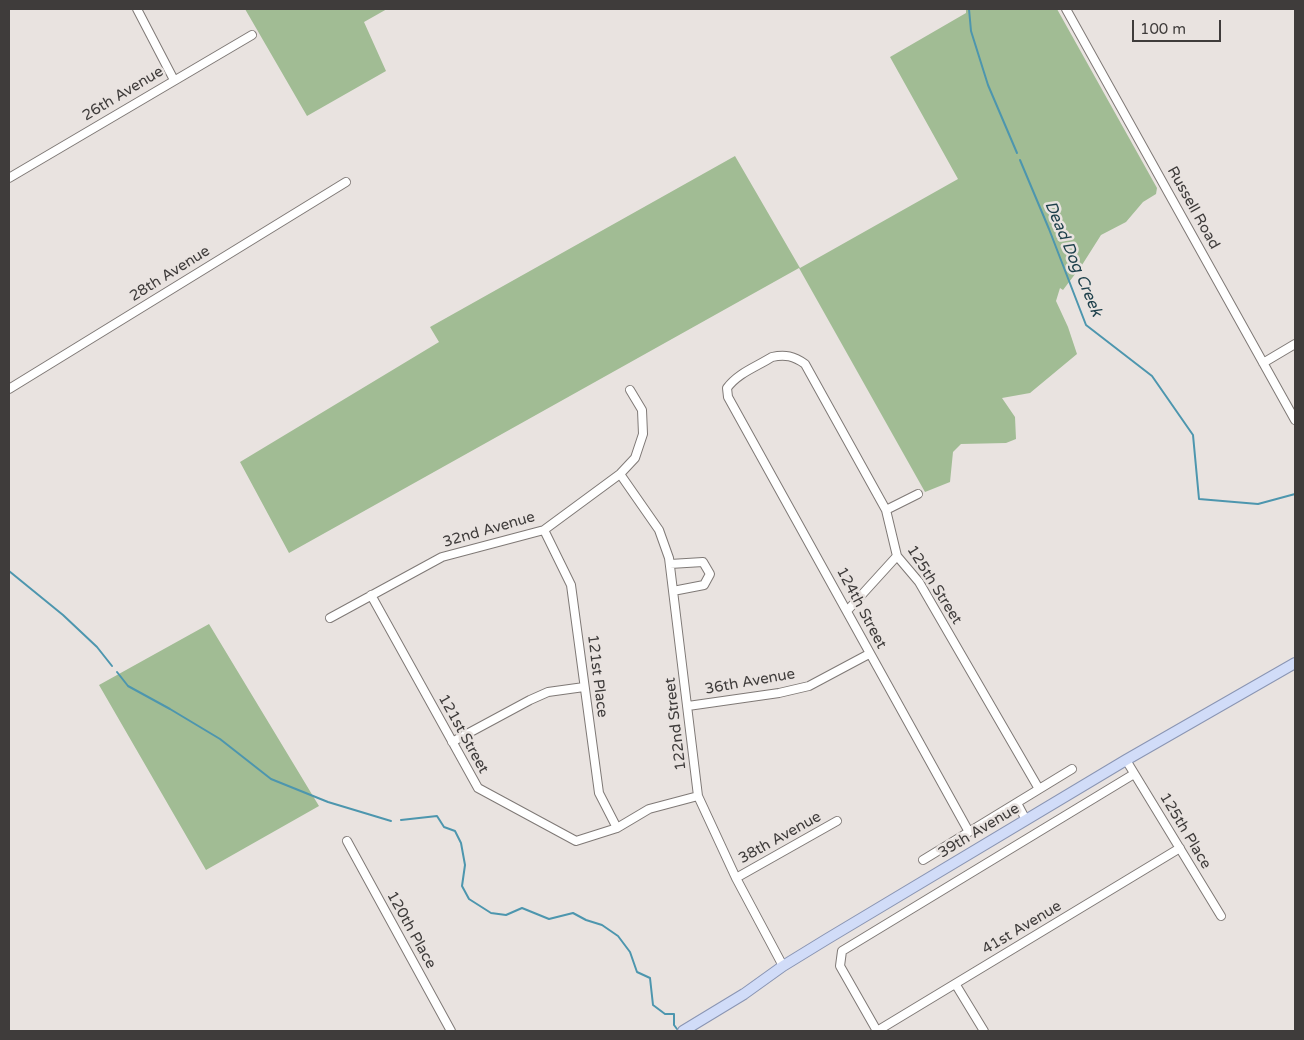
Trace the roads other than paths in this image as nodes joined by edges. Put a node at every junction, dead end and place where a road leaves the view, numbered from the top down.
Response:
1 (137, 9) edge
2 (1066, 9) edge
3 (252, 35) dead end
4 (174, 80) junction
5 (9, 178) edge
6 (346, 182) dead end
7 (1295, 344) edge
8 (1263, 363) junction
9 (9, 389) edge
10 (630, 390) dead end
11 (728, 397) joint
12 (1295, 420) edge
13 (620, 474) junction
14 (918, 494) dead end
15 (886, 510) junction
16 (544, 530) junction
17 (897, 556) junction
18 (670, 564) junction
19 (673, 590) junction
20 (371, 596) junction
21 (847, 611) junction
22 (330, 618) dead end
23 (869, 654) junction
24 (1295, 663) edge
25 (584, 686) junction
26 (688, 706) junction
27 (452, 742) junction
28 (1126, 760) junction
29 (1072, 768) dead end
30 (1134, 774) junction
31 (1039, 789) junction
32 (698, 796) junction
33 (1017, 802) junction
34 (1026, 820) junction
35 (837, 821) dead end
36 (617, 828) junction
37 (969, 832) junction
38 (347, 841) dead end
39 (1180, 848) junction
40 (923, 860) dead end
41 (736, 878) junction
42 (926, 880) junction
43 (934, 895) junction
44 (1221, 916) dead end
45 (783, 966) junction
46 (956, 985) junction
47 (451, 1031) edge
48 (683, 1031) edge
49 (877, 1031) edge
50 (984, 1031) edge

1 - 4 street
2 - 8 street, Russell Road
3 - 4 street, 26th Avenue
4 - 5 street, 26th Avenue
6 - 9 street, 28th Avenue
7 - 8 street
8 - 12 street, Russell Road
10 - 13 street, 32nd Avenue
11 - 15 street, 125th Street
11 - 21 street, 124th Street
13 - 16 street, 32nd Avenue
13 - 18 street, 122nd Street
14 - 15 street
15 - 17 street, 125th Street
16 - 20 street, 32nd Avenue
16 - 25 street, 121st Place
17 - 21 street
17 - 31 street, 125th Street
18 - 19 street, 122nd Street
18 - 19 street
19 - 26 street, 122nd Street
20 - 22 street, 32nd Avenue
20 - 27 street, 121st Street
21 - 23 street, 124th Street
23 - 26 street, 36th Avenue
23 - 37 street, 124th Street
24 - 28 main road, 39th Avenue
25 - 27 street
25 - 36 street, 121st Place
26 - 32 street, 122nd Street
27 - 36 street, 121st Street
28 - 30 street, 125th Place
28 - 34 main road, 39th Avenue
29 - 31 street, 39th Avenue
30 - 39 street, 125th Place
30 - 43 street
31 - 33 street, 39th Avenue
32 - 36 street
32 - 41 street, 122nd Street
33 - 34 street
33 - 37 street, 39th Avenue
34 - 42 main road, 39th Avenue
35 - 41 street, 38th Avenue
37 - 40 street, 39th Avenue
38 - 47 street, 120th Place
39 - 44 street, 125th Place
39 - 46 street, 41st Avenue
41 - 45 street, 122nd Street
42 - 43 street
42 - 45 main road, 39th Avenue
43 - 49 street
45 - 48 main road, 39th Avenue
46 - 49 street, 41st Avenue
46 - 50 street

